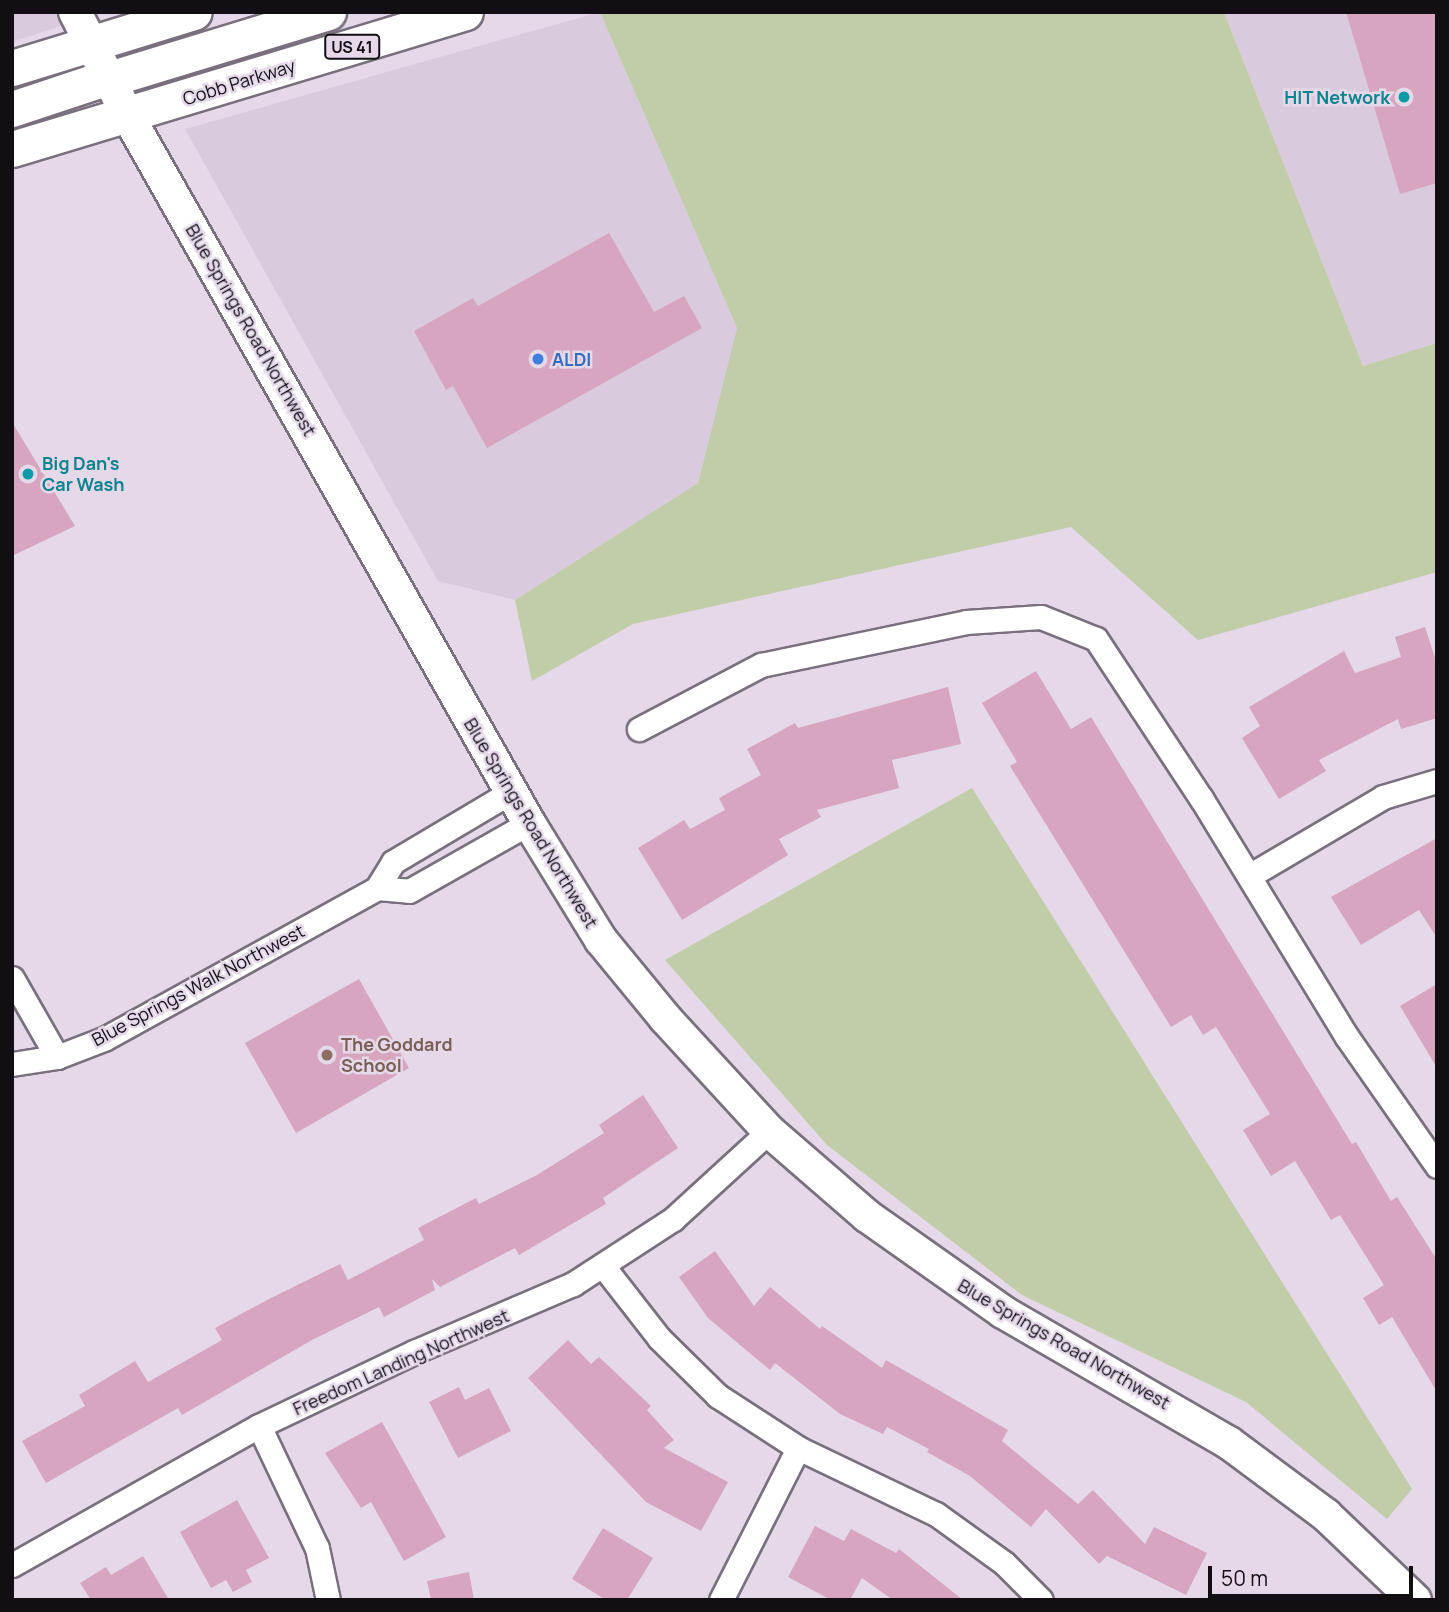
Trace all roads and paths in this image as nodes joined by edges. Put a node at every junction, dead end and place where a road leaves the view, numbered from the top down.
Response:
1 (75, 12) edge
2 (194, 12) edge
3 (328, 12) edge
4 (465, 12) edge
5 (91, 44) junction
6 (12, 68) edge
7 (109, 78) junction
8 (12, 109) edge
9 (128, 116) junction
10 (12, 149) edge
11 (639, 729) dead end
12 (1437, 781) edge
13 (511, 792) junction
14 (529, 823) junction
15 (1249, 876) junction
16 (377, 888) junction
17 (12, 978) edge
18 (57, 1057) junction
19 (12, 1063) edge
20 (769, 1131) junction
21 (1437, 1166) edge
22 (603, 1266) junction
23 (259, 1426) junction
24 (798, 1448) junction
25 (12, 1565) edge
26 (328, 1600) edge
27 (722, 1600) edge
28 (1041, 1600) edge
29 (1415, 1600) edge

1 - 5 street, Blue Springs Road Northwest
2 - 5 main road
3 - 7 main road
4 - 9 main road, Cobb Parkway / US 41
5 - 6 main road
5 - 7 street, Blue Springs Road Northwest
7 - 8 main road
7 - 9 street, Blue Springs Road Northwest
9 - 10 main road, Cobb Parkway / US 41
9 - 13 street, Blue Springs Road Northwest
11 - 15 street
12 - 15 street
13 - 14 street, Blue Springs Road Northwest
13 - 16 street, Blue Springs Walk Northwest
14 - 16 street
14 - 20 street, Blue Springs Road Northwest
15 - 21 street
16 - 18 street, Blue Springs Walk Northwest
17 - 18 street
18 - 19 street, Blue Springs Walk Northwest
20 - 22 street, Freedom Landing Northwest
20 - 29 street, Blue Springs Road Northwest
22 - 23 street, Freedom Landing Northwest
22 - 24 street
23 - 25 street, Freedom Landing Northwest
23 - 26 street
24 - 27 street
24 - 28 street

